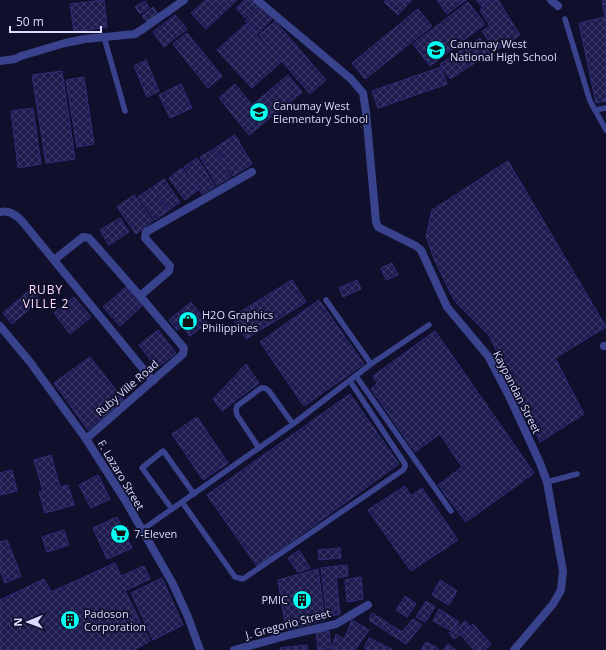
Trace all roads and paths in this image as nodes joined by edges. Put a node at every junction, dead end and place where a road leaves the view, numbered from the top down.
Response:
1 (184, 0) edge
2 (257, 0) edge
3 (551, 0) edge
4 (558, 6) dead end
5 (565, 19) dead end
6 (104, 37) junction
7 (0, 61) edge
8 (606, 108) edge
9 (595, 110) junction
10 (125, 111) dead end
11 (606, 130) edge
12 (252, 172) dead end
13 (0, 212) edge
14 (54, 260) junction
15 (140, 296) junction
16 (326, 300) dead end
17 (429, 325) dead end
18 (0, 326) edge
19 (371, 364) junction
20 (356, 376) junction
21 (153, 381) junction
22 (350, 381) junction
23 (293, 424) junction
24 (86, 439) junction
25 (259, 448) junction
26 (577, 474) dead end
27 (547, 482) junction
28 (194, 494) junction
29 (182, 502) junction
30 (172, 510) junction
31 (451, 511) dead end
32 (142, 530) junction
33 (368, 605) dead end
34 (200, 650) edge
35 (234, 650) edge
36 (514, 650) edge

1 - 6 street
2 - 27 street, Kaypandan Street
3 - 4 street
5 - 9 lane
6 - 7 street
6 - 10 lane
8 - 9 lane
9 - 11 lane
12 - 15 street
13 - 14 street
14 - 15 street
14 - 21 street
15 - 21 street, Ruby Ville Road
16 - 19 lane
17 - 19 lane
18 - 24 street, F. Lazaro Street
19 - 20 lane
20 - 22 lane
20 - 31 lane
21 - 24 street, Ruby Ville Road
22 - 23 lane
22 - 29 lane
23 - 25 lane
23 - 25 lane
24 - 32 street, F. Lazaro Street
25 - 28 lane
26 - 27 lane
27 - 36 street, Kaypandan Street
28 - 29 lane
28 - 30 lane
29 - 30 lane
30 - 32 lane
32 - 34 street, F. Lazaro Street
33 - 35 street, J. Gregorio Street

